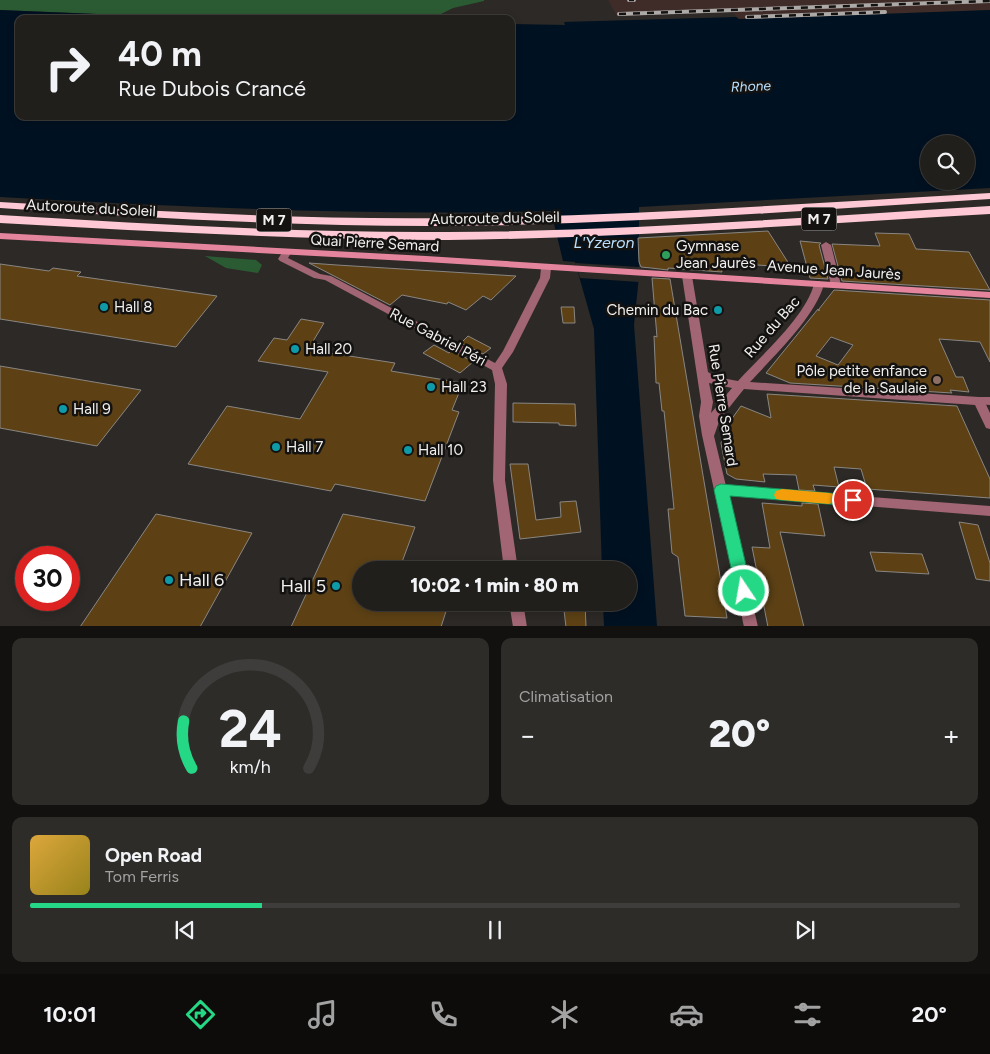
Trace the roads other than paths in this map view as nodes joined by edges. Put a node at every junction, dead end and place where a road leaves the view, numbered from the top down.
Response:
1 (990, 196) edge
2 (0, 205) edge
3 (990, 210) edge
4 (0, 219) edge
5 (0, 236) edge
6 (826, 245) dead end
7 (286, 253) junction
8 (546, 268) junction
9 (643, 274) joint
10 (687, 276) junction
11 (820, 284) junction
12 (836, 285) junction
13 (990, 295) edge
14 (497, 368) junction
15 (702, 372) junction
16 (743, 384) junction
17 (984, 401) edge
18 (990, 425) edge
19 (708, 435) junction
20 (721, 490) junction
21 (990, 511) edge
22 (510, 561) edge
23 (518, 611) edge
24 (520, 626) edge
25 (751, 626) edge

1 - 2 highway, Autoroute du Soleil / M 7
3 - 4 highway, Autoroute du Soleil / M 7
5 - 7 main road, Quai Pierre Semard
6 - 12 street
7 - 8 main road, Quai Pierre Semard
7 - 14 street, Rue Gabriel Péri
8 - 9 main road, Quai Pierre Semard
8 - 14 street
9 - 10 main road, Avenue Jean Jaurès
10 - 11 main road, Avenue Jean Jaurès
10 - 15 street, Rue Pierre Semard
11 - 12 main road, Avenue Jean Jaurès
11 - 16 street, Rue du Bac
12 - 13 main road, Avenue Jean Jaurès
14 - 22 street, Rue Gabriel Péri
15 - 16 street
15 - 19 street, Rue Pierre Semard
16 - 17 street
16 - 19 street, Rue du Bac
17 - 18 street
19 - 20 street, Rue Pierre Semard
20 - 21 street
20 - 25 street, Rue Pierre Semard
23 - 24 street

